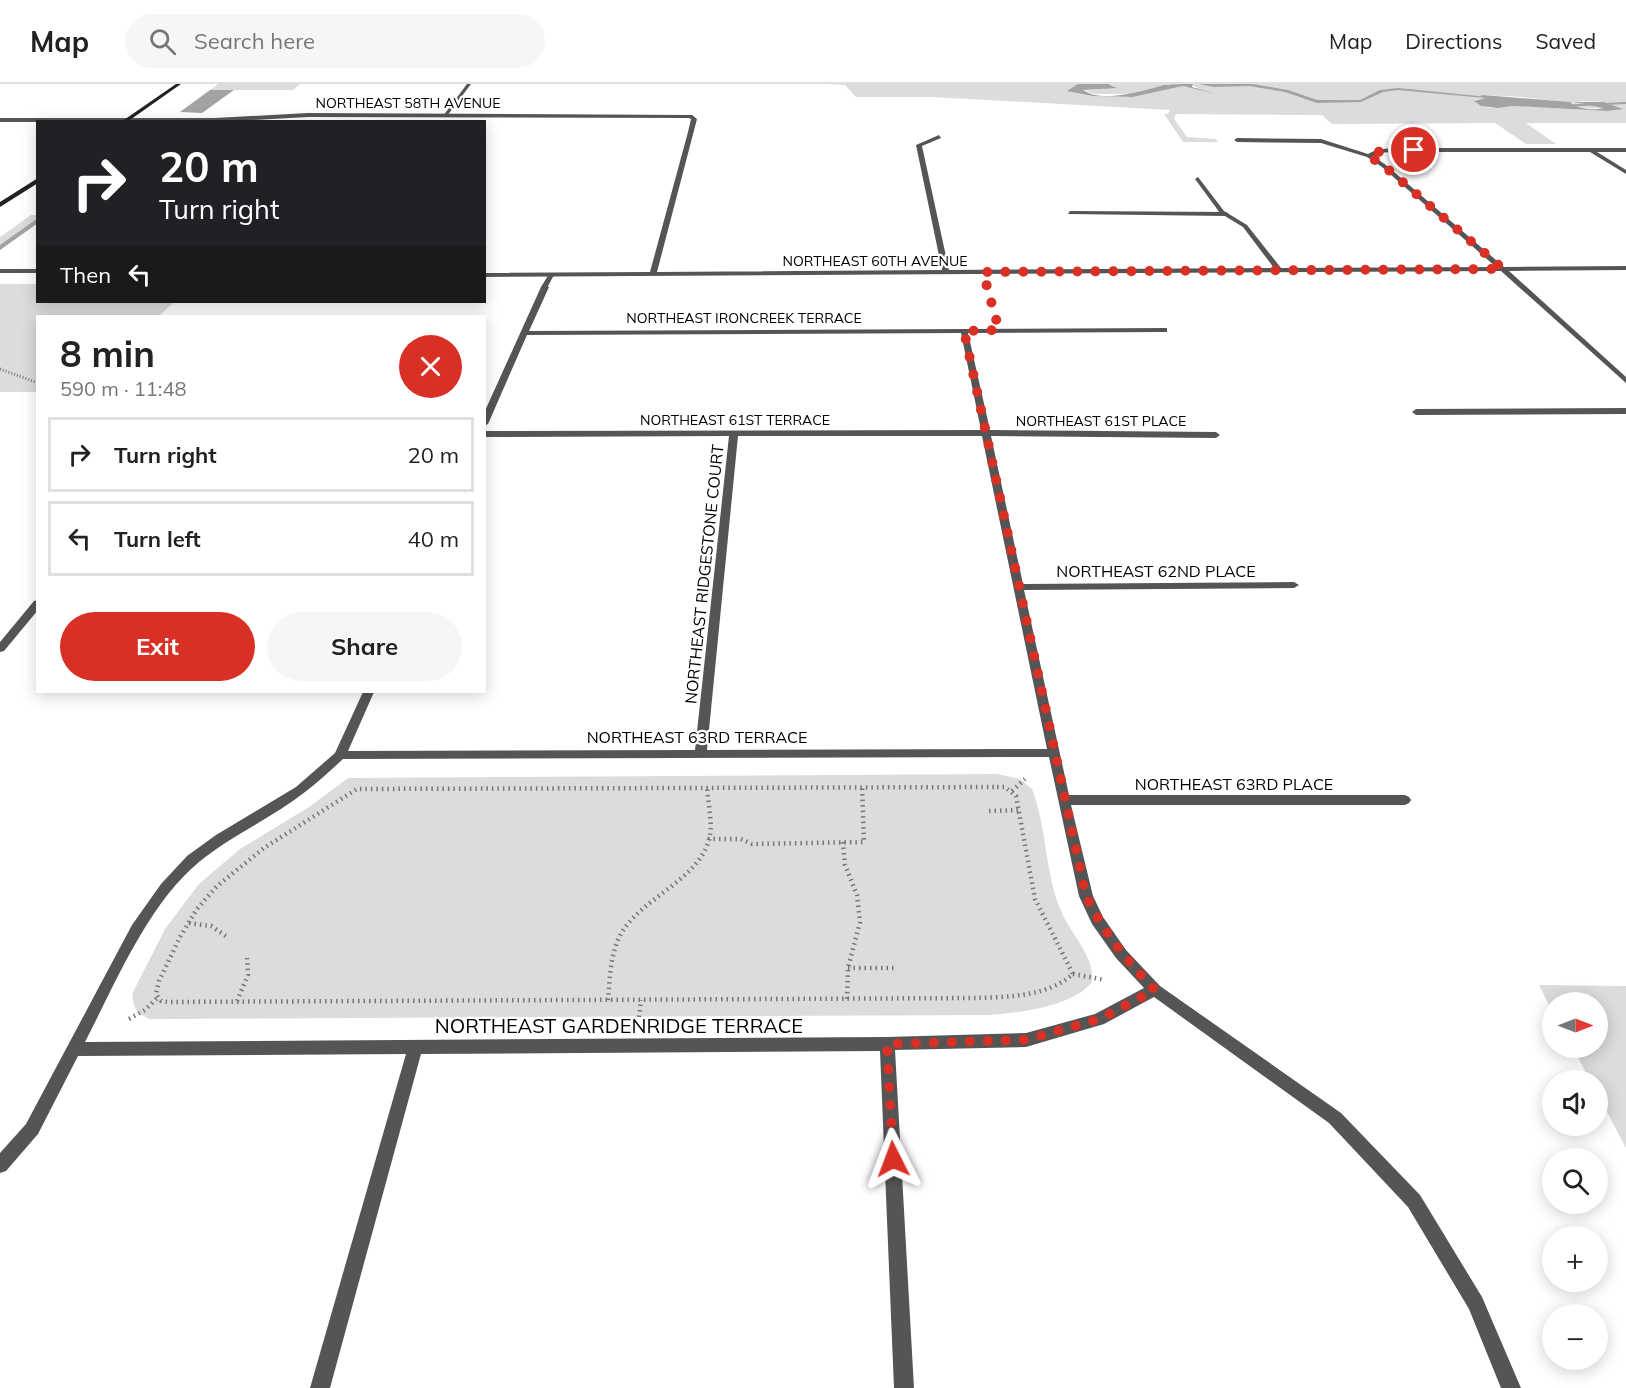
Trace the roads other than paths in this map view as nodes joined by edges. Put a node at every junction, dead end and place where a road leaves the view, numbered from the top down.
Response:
1 (179, 84) edge
2 (469, 84) edge
3 (445, 115) junction
4 (477, 115) junction
5 (0, 120) edge
6 (36, 120) edge
7 (125, 120) edge
8 (215, 120) edge
9 (473, 120) edge
10 (939, 137) dead end
11 (1237, 140) dead end
12 (1591, 150) junction
13 (1626, 150) edge
14 (1369, 156) junction
15 (1626, 172) edge
16 (1198, 179) dead end
17 (36, 181) edge
18 (0, 205) edge
19 (1070, 213) dead end
20 (1226, 214) junction
21 (1626, 268) edge
22 (1503, 269) junction
23 (1279, 270) junction
24 (0, 271) edge
25 (36, 271) edge
26 (946, 272) junction
27 (653, 274) junction
28 (486, 275) edge
29 (551, 275) junction
30 (1164, 330) dead end
31 (964, 331) junction
32 (525, 333) junction
33 (1626, 381) edge
34 (1626, 411) edge
35 (1416, 412) dead end
36 (486, 420) edge
37 (734, 433) junction
38 (986, 433) junction
39 (486, 434) edge
40 (1216, 435) dead end
41 (1294, 585) dead end
42 (1018, 587) junction
43 (36, 605) edge
44 (0, 649) edge
45 (368, 693) edge
46 (700, 753) junction
47 (1055, 753) junction
48 (340, 755) junction
49 (1064, 800) junction
50 (1405, 800) dead end
51 (1155, 990) junction
52 (887, 1044) junction
53 (415, 1048) junction
54 (73, 1049) junction
55 (0, 1165) edge
56 (320, 1388) edge
57 (904, 1388) edge
58 (1511, 1388) edge

1 - 7 main road
2 - 3 street
3 - 4 street, NORTHEAST 58TH AVENUE
3 - 8 street, NORTHEAST 58TH AVENUE
4 - 9 street
4 - 27 street, NORTHEAST 58TH AVENUE
5 - 6 street, NORTHEAST 58TH AVENUE
10 - 26 street
11 - 14 street
12 - 13 street
12 - 14 street
12 - 15 street
14 - 22 street
16 - 20 street
17 - 18 main road
19 - 20 street
20 - 23 street
21 - 22 street, NORTHEAST 60TH AVENUE
22 - 23 street, NORTHEAST 60TH AVENUE
22 - 33 street
23 - 26 street, NORTHEAST 60TH AVENUE
24 - 25 street
26 - 27 street, NORTHEAST 60TH AVENUE
27 - 29 street, NORTHEAST 60TH AVENUE
28 - 29 street, NORTHEAST 60TH AVENUE
29 - 32 street
30 - 31 street, NORTHEAST IRONCREEK TERRACE
31 - 32 street, NORTHEAST IRONCREEK TERRACE
31 - 38 street
32 - 36 street
34 - 35 street
37 - 38 street, NORTHEAST 61ST TERRACE
37 - 39 street, NORTHEAST 61ST TERRACE
37 - 46 street, NORTHEAST RIDGESTONE COURT
38 - 40 street, NORTHEAST 61ST PLACE
38 - 42 street
41 - 42 street, NORTHEAST 62ND PLACE
42 - 47 street
43 - 44 street
45 - 48 street
46 - 47 street, NORTHEAST 63RD TERRACE
46 - 48 street, NORTHEAST 63RD TERRACE
47 - 49 street
48 - 54 street
49 - 50 street, NORTHEAST 63RD PLACE
49 - 51 street
51 - 52 street, NORTHEAST GARDENRIDGE TERRACE
51 - 58 street
52 - 53 street, NORTHEAST GARDENRIDGE TERRACE
52 - 57 street
53 - 54 street, NORTHEAST GARDENRIDGE TERRACE
53 - 56 street
54 - 55 street

